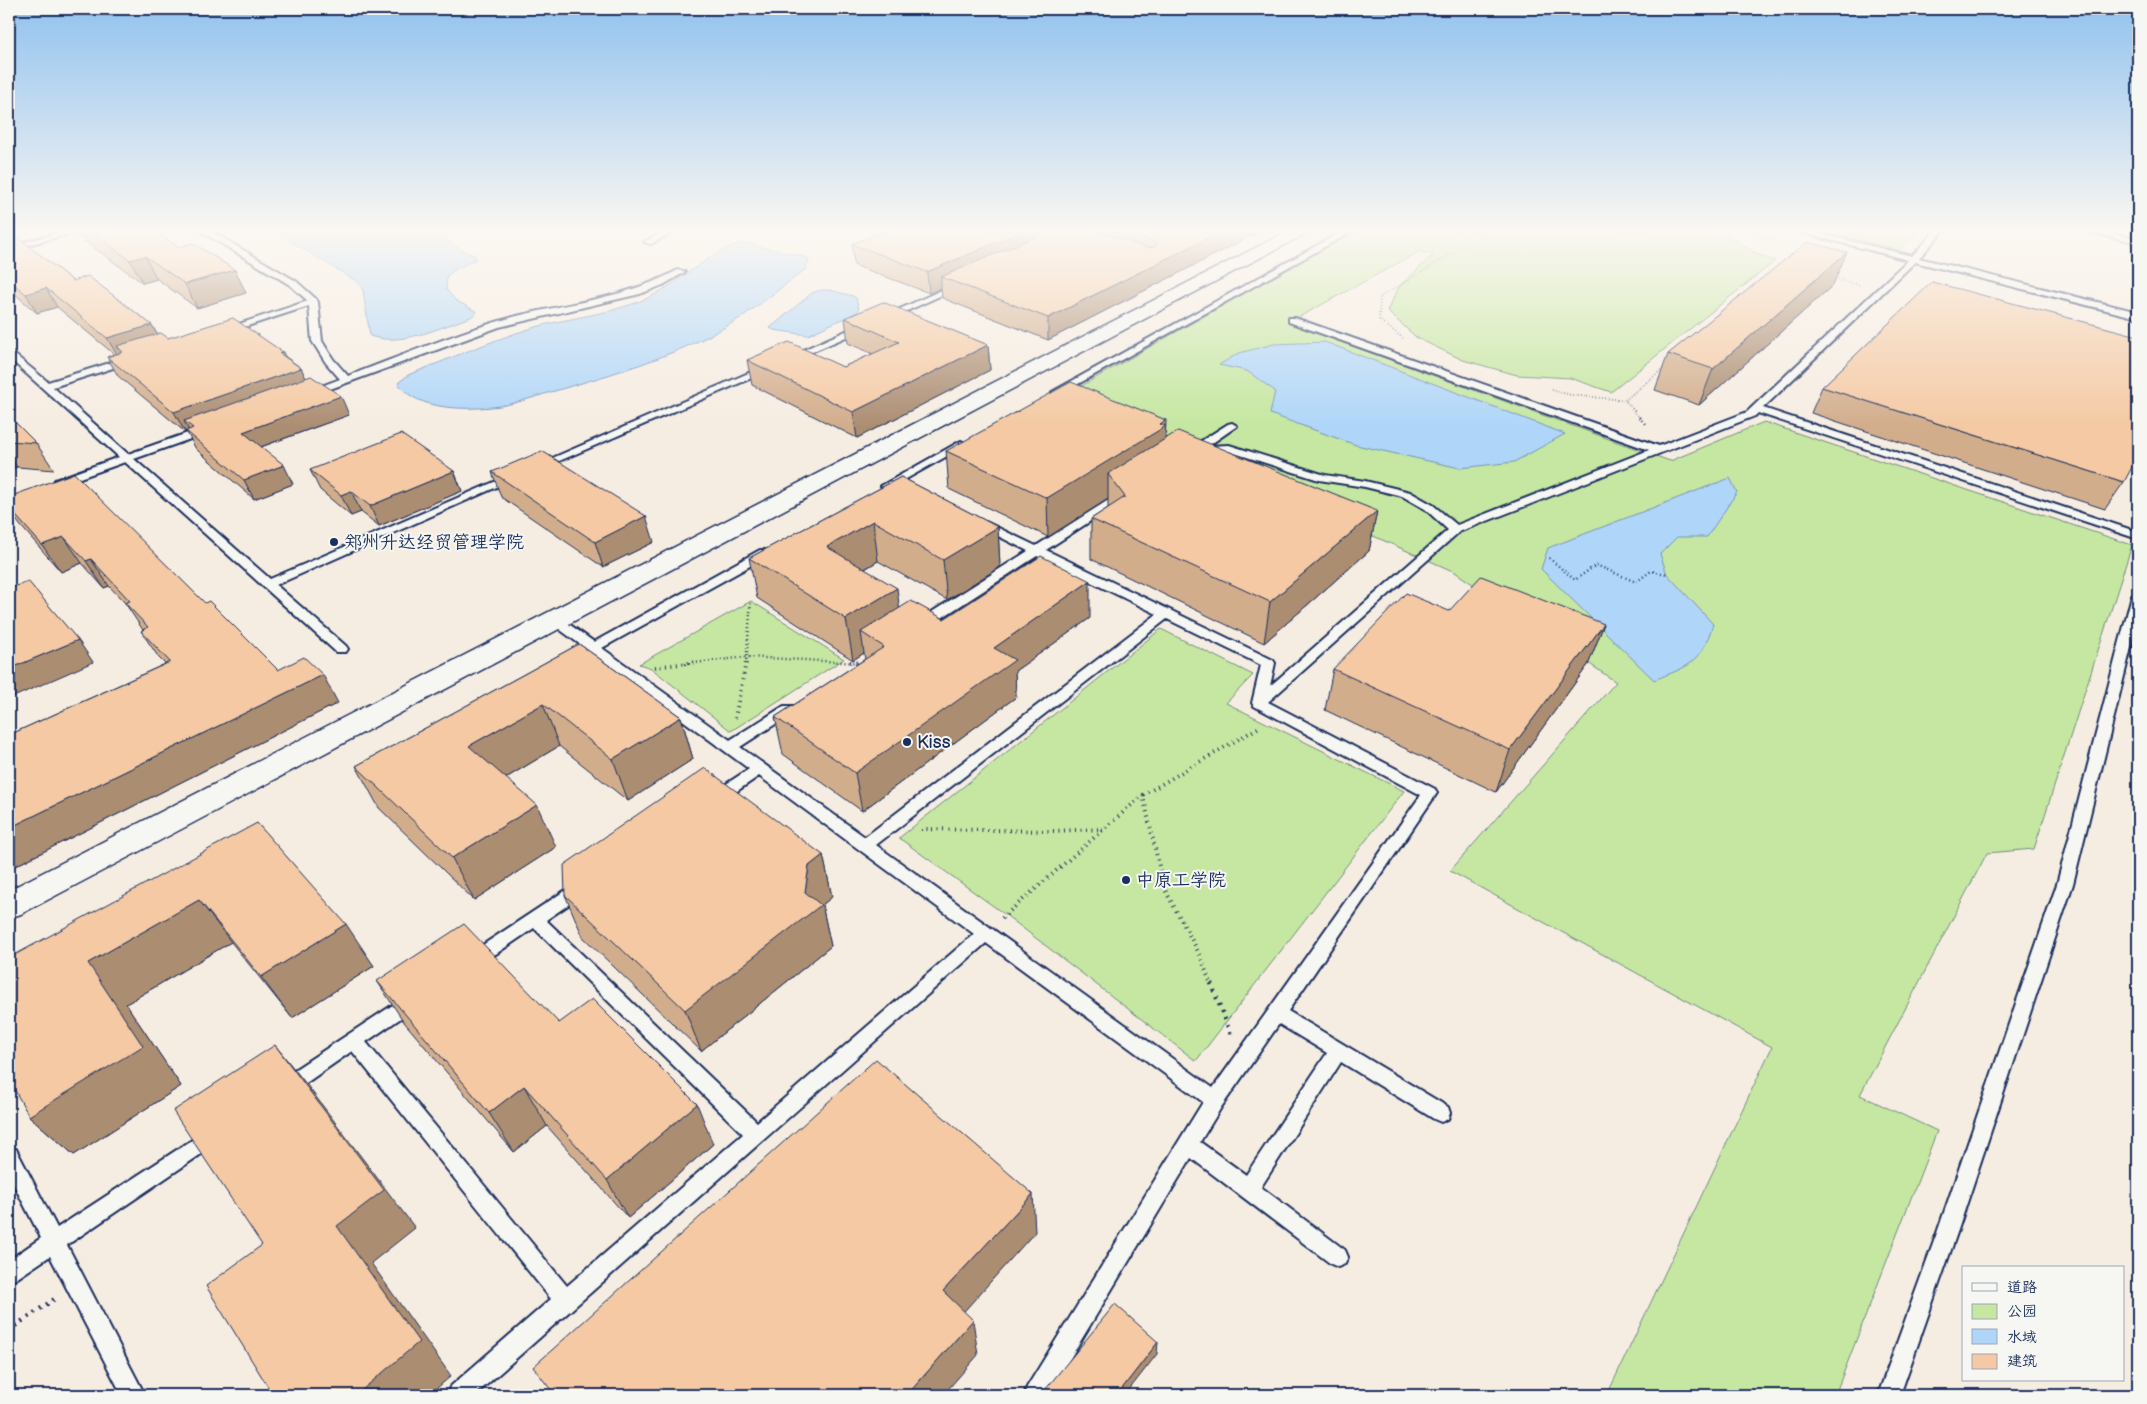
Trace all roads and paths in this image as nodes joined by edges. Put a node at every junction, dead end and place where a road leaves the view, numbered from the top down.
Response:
1 (306, 296) edge
2 (624, 296) edge
3 (935, 296) edge
4 (1177, 296) edge
5 (1232, 296) edge
6 (1382, 296) edge
7 (1875, 296) edge
8 (2058, 296) edge
9 (314, 302) junction
10 (2138, 315) edge
11 (1292, 320) dead end
12 (212, 334) edge
13 (1408, 342) dead end
14 (9, 353) edge
15 (138, 357) edge
16 (1671, 362) dead end
17 (347, 380) junction
18 (46, 386) junction
19 (1552, 390) dead end
20 (1049, 396) edge
21 (298, 398) edge
22 (1625, 400) junction
23 (1757, 408) junction
24 (217, 426) edge
25 (1232, 426) dead end
26 (971, 439) edge
27 (1196, 448) junction
28 (1654, 449) junction
29 (127, 458) junction
30 (1180, 459) edge
31 (894, 481) junction
32 (45, 487) edge
33 (912, 490) edge
34 (876, 491) edge
35 (1129, 492) edge
36 (965, 516) edge
37 (1456, 530) junction
38 (2138, 536) edge
39 (773, 548) edge
40 (1037, 551) junction
41 (1549, 558) dead end
42 (1667, 574) dead end
43 (268, 584) junction
44 (2138, 595) edge
45 (751, 601) dead end
46 (1166, 613) junction
47 (555, 620) junction
48 (912, 631) edge
49 (592, 648) junction
50 (341, 650) dead end
51 (747, 658) junction
52 (862, 663) edge
53 (623, 671) junction
54 (804, 700) edge
55 (1260, 703) junction
56 (1281, 714) junction
57 (729, 748) junction
58 (759, 769) junction
59 (1143, 795) junction
60 (701, 808) edge
61 (1103, 828) junction
62 (887, 829) junction
63 (864, 846) junction
64 (593, 880) edge
65 (9, 906) edge
66 (535, 919) junction
67 (985, 934) junction
68 (461, 968) edge
69 (428, 990) edge
70 (1276, 1013) junction
71 (354, 1040) junction
72 (1339, 1050) junction
73 (1242, 1061) junction
74 (273, 1095) edge
75 (1215, 1100) junction
76 (1441, 1113) dead end
77 (224, 1127) edge
78 (756, 1134) junction
79 (1188, 1144) junction
80 (9, 1156) edge
81 (1248, 1189) junction
82 (54, 1242) junction
83 (1338, 1257) dead end
84 (9, 1272) edge
85 (76, 1284) junction
86 (566, 1301) junction
87 (9, 1330) edge
88 (134, 1395) edge
89 (458, 1395) edge
90 (1035, 1395) edge
91 (1889, 1395) edge

1 - 9 lane
2 - 17 lane
3 - 43 lane
4 - 47 street
5 - 20 lane
6 - 13 path
7 - 23 lane
8 - 10 lane
9 - 12 lane
9 - 17 lane
11 - 28 lane
14 - 18 lane
15 - 18 lane
16 - 22 path
17 - 21 lane
18 - 29 lane
19 - 22 path
22 - 28 path
23 - 28 lane
23 - 38 lane
24 - 29 lane
25 - 27 lane
26 - 31 lane
27 - 30 lane
27 - 37 lane
28 - 37 lane
29 - 32 lane
29 - 43 lane
31 - 33 lane
31 - 34 lane
35 - 40 lane
36 - 40 lane
37 - 55 lane
39 - 49 lane
40 - 46 lane
40 - 48 lane
41 - 42 path
43 - 50 lane
44 - 91 lane
45 - 51 path
46 - 55 lane
46 - 62 lane
47 - 49 lane
47 - 65 street
49 - 53 lane
51 - 52 path
51 - 53 path
51 - 57 path
53 - 57 lane
54 - 57 lane
55 - 56 lane
56 - 59 path
56 - 70 lane
57 - 58 lane
58 - 60 lane
58 - 63 lane
59 - 61 path
59 - 73 path
61 - 62 path
61 - 67 path
62 - 63 lane
63 - 67 lane
64 - 66 lane
66 - 68 lane
66 - 78 lane
67 - 75 lane
67 - 78 lane
69 - 71 lane
70 - 72 lane
70 - 73 lane
71 - 74 lane
71 - 86 lane
72 - 76 lane
72 - 81 lane
73 - 75 lane
75 - 79 lane
77 - 82 lane
78 - 86 lane
79 - 81 lane
79 - 90 lane
80 - 82 lane
81 - 83 lane
82 - 84 lane
82 - 85 lane
85 - 87 path
85 - 88 lane
86 - 89 lane

